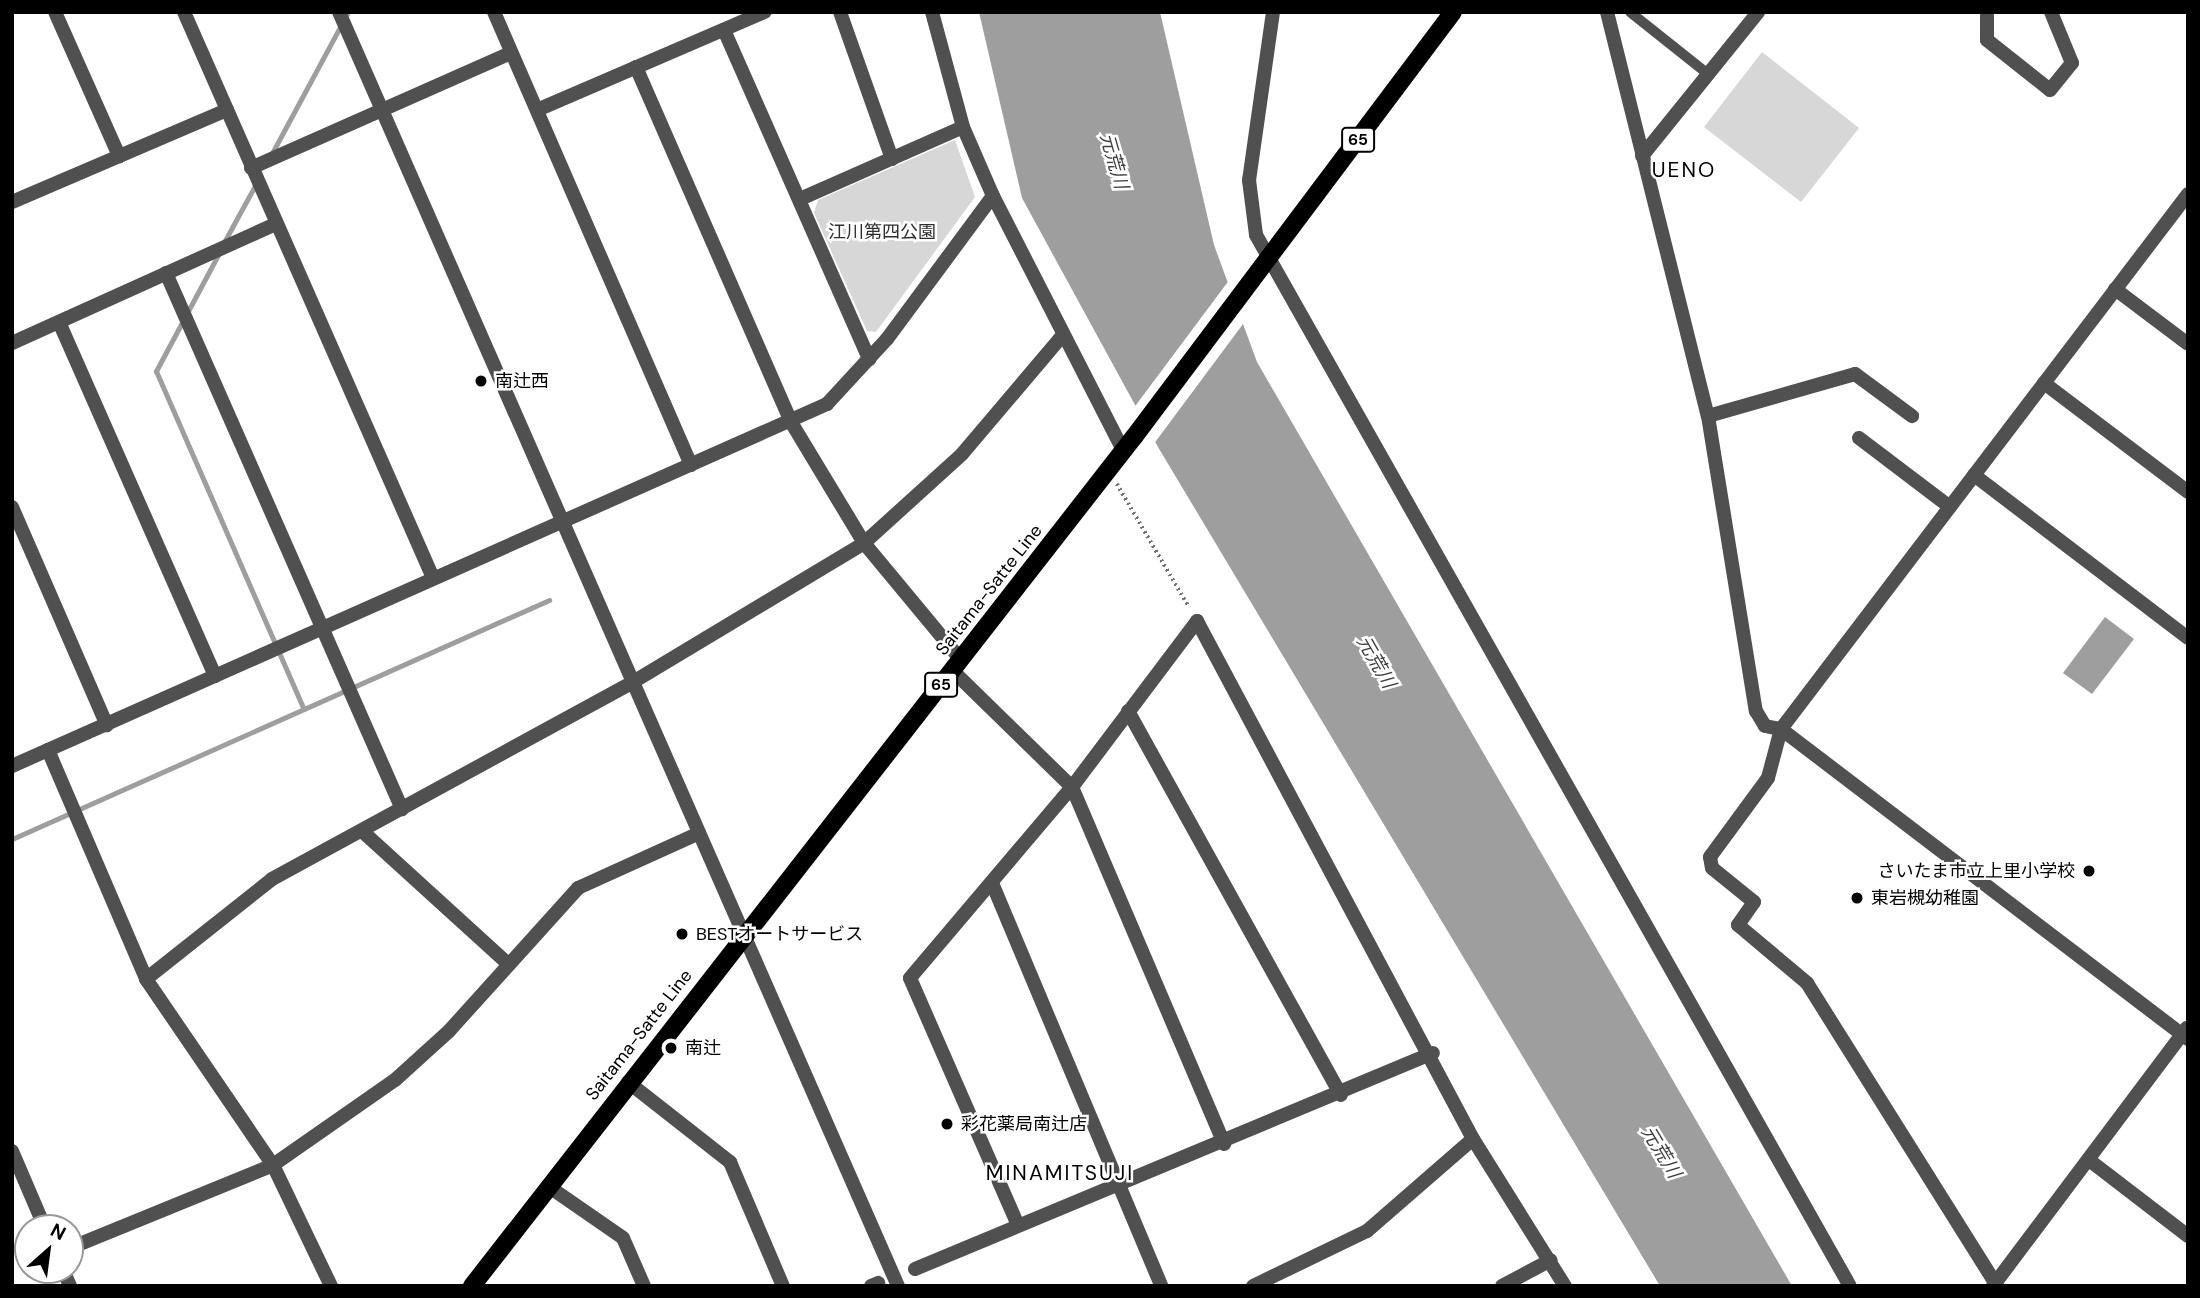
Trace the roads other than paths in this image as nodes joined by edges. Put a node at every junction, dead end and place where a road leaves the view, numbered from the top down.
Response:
1 (55, 12) edge
2 (184, 12) edge
3 (339, 12) edge
4 (494, 12) edge
5 (765, 12) edge
6 (840, 12) edge
7 (932, 12) edge
8 (1273, 12) edge
9 (1453, 12) edge
10 (1607, 12) edge
11 (1630, 12) edge
12 (1758, 12) edge
13 (2051, 12) edge
14 (1987, 13) edge
15 (724, 30) junction
16 (510, 53) junction
17 (636, 68) junction
18 (1709, 74) junction
19 (226, 110) junction
20 (382, 110) junction
21 (537, 110) junction
22 (963, 127) junction
23 (119, 156) junction
24 (1642, 156) junction
25 (892, 159) junction
26 (251, 167) junction
27 (2188, 194) edge
28 (993, 196) junction
29 (800, 199) junction
30 (12, 202) edge
31 (2183, 210) edge
32 (275, 224) junction
33 (1265, 263) junction
34 (166, 273) junction
35 (2115, 289) junction
36 (59, 321) junction
37 (1063, 335) junction
38 (12, 343) edge
39 (2188, 344) edge
40 (869, 359) junction
41 (2044, 383) junction
42 (1708, 416) junction
43 (1912, 416) dead end
44 (791, 422) junction
45 (1859, 438) dead end
46 (1129, 443) junction
47 (691, 465) junction
48 (1974, 475) junction
49 (2188, 492) edge
50 (12, 507) edge
51 (1950, 507) junction
52 (563, 521) junction
53 (863, 543) junction
54 (433, 578) junction
55 (324, 627) junction
56 (2188, 638) edge
57 (957, 665) junction
58 (215, 676) junction
59 (633, 682) junction
60 (1128, 711) junction
61 (107, 725) junction
62 (1781, 729) junction
63 (48, 750) junction
64 (12, 765) edge
65 (1072, 787) junction
66 (402, 809) junction
67 (362, 831) junction
68 (699, 833) junction
69 (992, 883) junction
70 (743, 931) junction
71 (506, 963) junction
72 (146, 979) junction
73 (2186, 1033) edge
74 (1433, 1053) junction
75 (628, 1083) junction
76 (1341, 1096) junction
77 (1473, 1139) junction
78 (1224, 1144) junction
79 (12, 1152) edge
80 (2089, 1160) junction
81 (273, 1165) junction
82 (1124, 1183) junction
83 (548, 1186) junction
84 (39, 1214) edge
85 (1017, 1223) junction
86 (2188, 1236) edge
87 (84, 1242) edge
88 (1551, 1260) junction
89 (915, 1269) dead end
90 (1995, 1285) edge
91 (331, 1286) edge
92 (472, 1286) edge
93 (644, 1286) edge
94 (783, 1286) edge
95 (898, 1286) edge
96 (1161, 1286) edge
97 (1253, 1286) edge
98 (1502, 1286) edge
99 (1565, 1286) edge
100 (1850, 1286) edge

1 - 23 street
2 - 19 street
3 - 20 street
4 - 16 street
5 - 15 street
6 - 25 street
7 - 22 street
8 - 33 street
9 - 33 main road, Saitama-Satte Line / 65
10 - 24 street
11 - 18 lane
12 - 18 street
13 - 14 street
15 - 17 street
15 - 29 street
16 - 20 street
16 - 21 street
17 - 21 street
17 - 44 street
18 - 24 street
19 - 23 street
19 - 26 street
20 - 26 street
20 - 52 street
21 - 47 street
22 - 25 street
22 - 28 street
23 - 30 street
24 - 42 street
25 - 29 street
26 - 32 street
27 - 31 street
28 - 37 street
28 - 40 street
29 - 40 street
31 - 35 street
32 - 34 street
32 - 54 street
33 - 46 main road, Saitama-Satte Line / 65
33 - 100 street
34 - 36 street
34 - 55 street
35 - 39 street
35 - 41 street
36 - 38 street
36 - 58 street
37 - 46 street
37 - 53 street
40 - 44 street
41 - 48 street
41 - 49 street
42 - 43 street
42 - 62 street
44 - 47 street
44 - 53 street
45 - 51 street
46 - 57 main road, Saitama-Satte Line / 65
47 - 52 street
48 - 51 street
48 - 56 street
50 - 61 street
51 - 62 street
52 - 54 street
52 - 59 street
53 - 57 street
53 - 59 street
54 - 55 street
55 - 58 street
55 - 66 street
57 - 65 street
57 - 70 main road, Saitama-Satte Line / 65
58 - 61 street
59 - 66 street
59 - 68 street
60 - 65 street
60 - 74 street
60 - 76 street
61 - 63 street
62 - 73 street
62 - 90 street
63 - 64 street
63 - 72 street
65 - 69 street
65 - 78 street
66 - 67 street
67 - 71 street
67 - 72 street
68 - 70 street
68 - 71 street
69 - 82 street
69 - 85 street
70 - 75 main road, Saitama-Satte Line / 65
70 - 95 street
71 - 81 street
72 - 81 street
73 - 80 street
74 - 76 street
74 - 77 street
75 - 83 main road, Saitama-Satte Line / 65
75 - 94 street
76 - 78 street
77 - 88 street
77 - 97 street
78 - 82 street
79 - 84 street
80 - 86 street
80 - 90 street
81 - 87 street
81 - 91 street
82 - 85 street
82 - 96 street
83 - 92 main road, Saitama-Satte Line / 65
83 - 93 street
85 - 89 street
88 - 98 street
88 - 99 street

